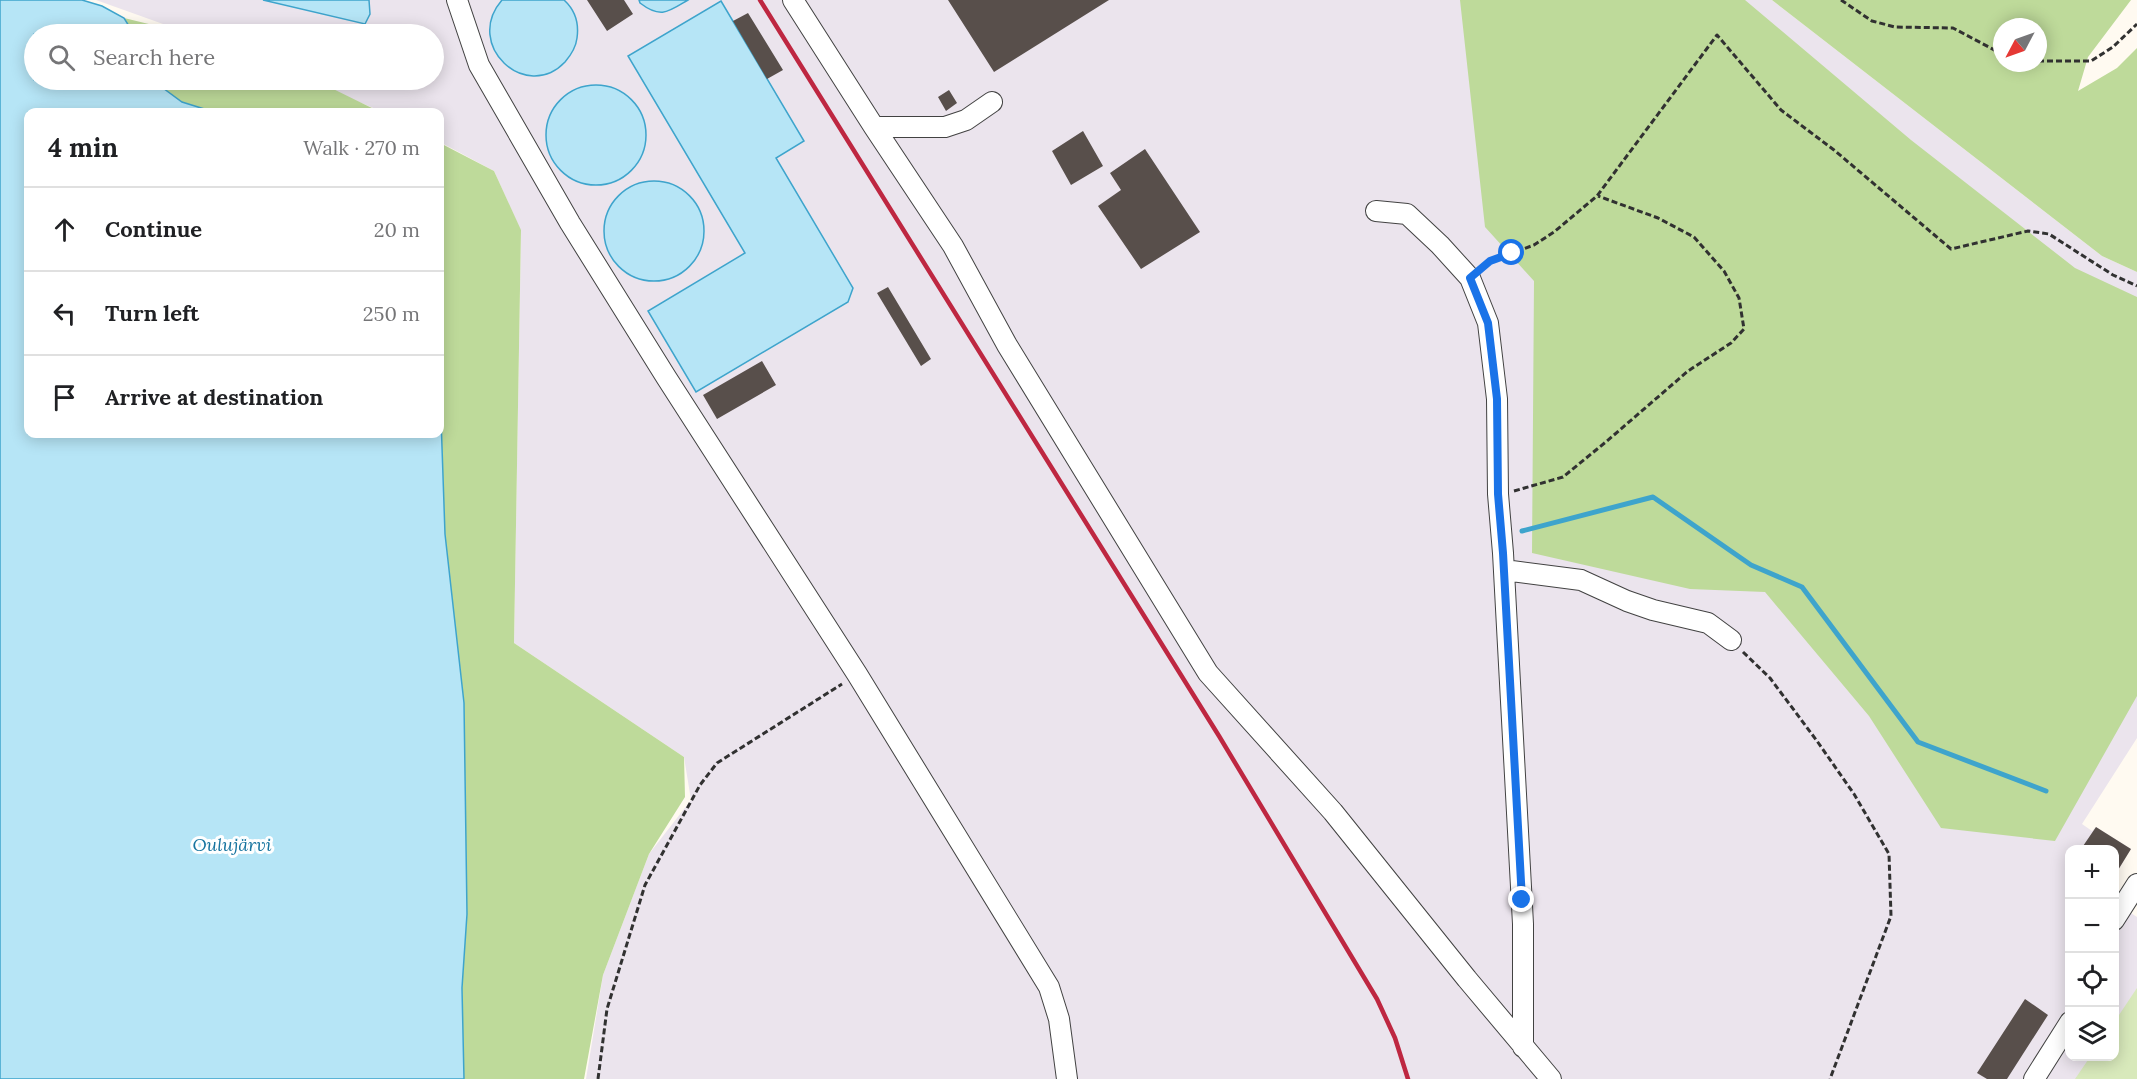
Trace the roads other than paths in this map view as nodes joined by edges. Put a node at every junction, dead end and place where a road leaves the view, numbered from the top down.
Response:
1 (457, 0) edge
2 (794, 0) edge
3 (992, 102) dead end
4 (874, 127) junction
5 (1376, 211) dead end
6 (1504, 570) junction
7 (1731, 640) road end
8 (2137, 884) edge
9 (2119, 913) edge
10 (2065, 1030) edge
11 (1523, 1047) junction
12 (1067, 1079) edge
13 (1551, 1079) edge
14 (2034, 1079) edge

1 - 12 street
2 - 4 street
3 - 4 street
4 - 11 street
5 - 6 street
6 - 7 street
6 - 11 street
8 - 9 street
10 - 14 street
11 - 13 street

